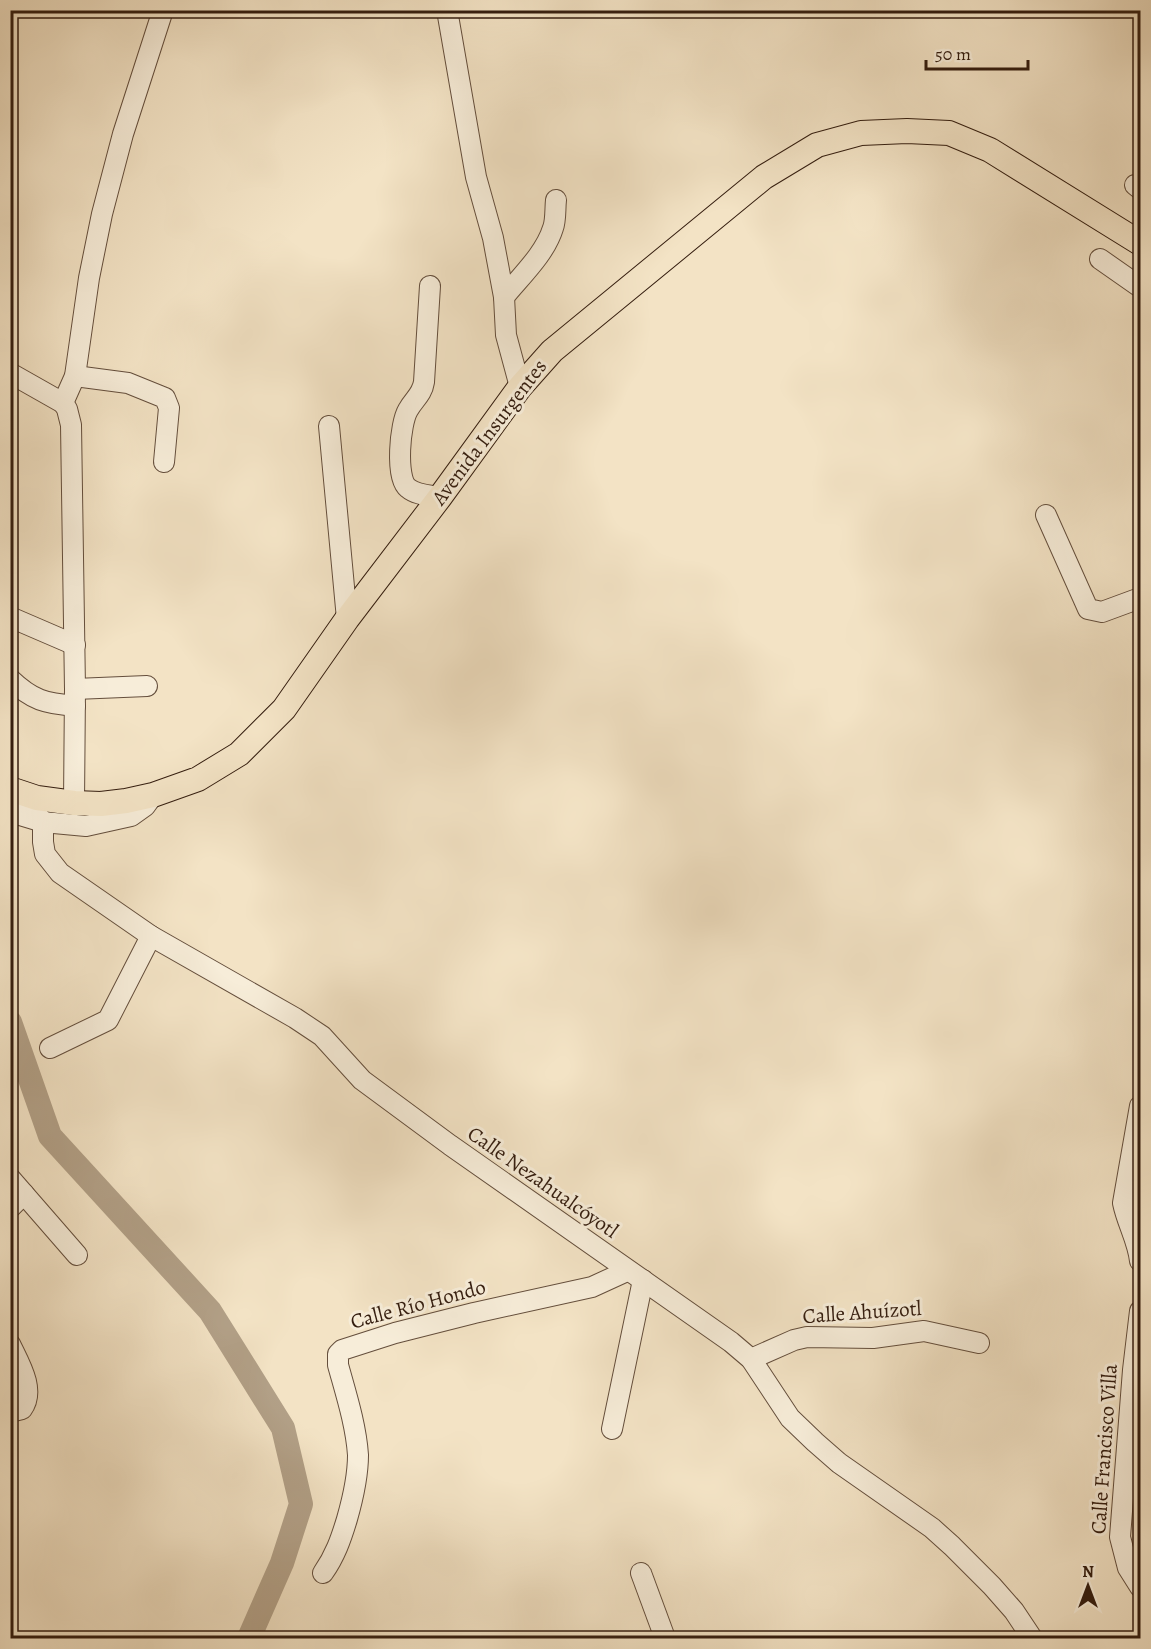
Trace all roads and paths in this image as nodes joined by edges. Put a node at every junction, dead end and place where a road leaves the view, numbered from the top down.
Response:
1 (163, 10) edge
2 (447, 10) edge
3 (556, 200) dead end
4 (1140, 243) edge
5 (1100, 259) dead end
6 (430, 286) dead end
7 (1140, 287) edge
8 (504, 297) junction
9 (10, 373) edge
10 (75, 376) junction
11 (520, 387) junction
12 (63, 403) junction
13 (329, 426) dead end
14 (164, 462) dead end
15 (440, 497) junction
16 (1046, 515) dead end
17 (1140, 598) edge
18 (10, 617) edge
19 (347, 619) junction
20 (75, 645) junction
21 (10, 679) edge
22 (147, 686) dead end
23 (75, 697) junction
24 (153, 795) junction
25 (12, 797) edge
26 (74, 803) junction
27 (43, 822) junction
28 (151, 936) junction
29 (50, 1048) dead end
30 (1140, 1106) edge
31 (10, 1178) edge
32 (24, 1194) junction
33 (10, 1208) edge
34 (77, 1255) dead end
35 (1140, 1261) edge
36 (635, 1276) junction
37 (1140, 1311) edge
38 (979, 1342) dead end
39 (10, 1344) edge
40 (751, 1359) junction
41 (10, 1412) edge
42 (612, 1429) dead end
43 (323, 1573) dead end
44 (641, 1573) dead end
45 (1140, 1587) edge
46 (665, 1638) edge
47 (1032, 1638) edge

1 - 10 street
2 - 8 street
3 - 8 street
4 - 11 main road, Avenida Insurgentes
5 - 7 street
6 - 15 street
8 - 11 street
9 - 12 street
10 - 12 street
10 - 14 street
11 - 15 main road, Avenida Insurgentes
12 - 20 street
13 - 19 street
15 - 19 main road, Avenida Insurgentes
16 - 17 street
18 - 20 street
19 - 24 main road, Avenida Insurgentes
20 - 23 street
21 - 23 street
22 - 23 street
23 - 26 street
24 - 26 main road, Avenida Insurgentes
24 - 27 street
25 - 26 main road, Avenida Insurgentes
25 - 27 street
27 - 28 street, Calle Nezahualcóyotl
28 - 29 street
28 - 36 street, Calle Nezahualcóyotl
30 - 35 street
31 - 32 street
32 - 33 street
32 - 34 street
36 - 40 street, Calle Nezahualcóyotl
36 - 42 street
36 - 43 street, Calle Río Hondo
37 - 45 street, Calle Francisco Villa
38 - 40 street, Calle Ahuízotl
39 - 41 street
40 - 47 street, Calle Nezahualcóyotl
44 - 46 street

